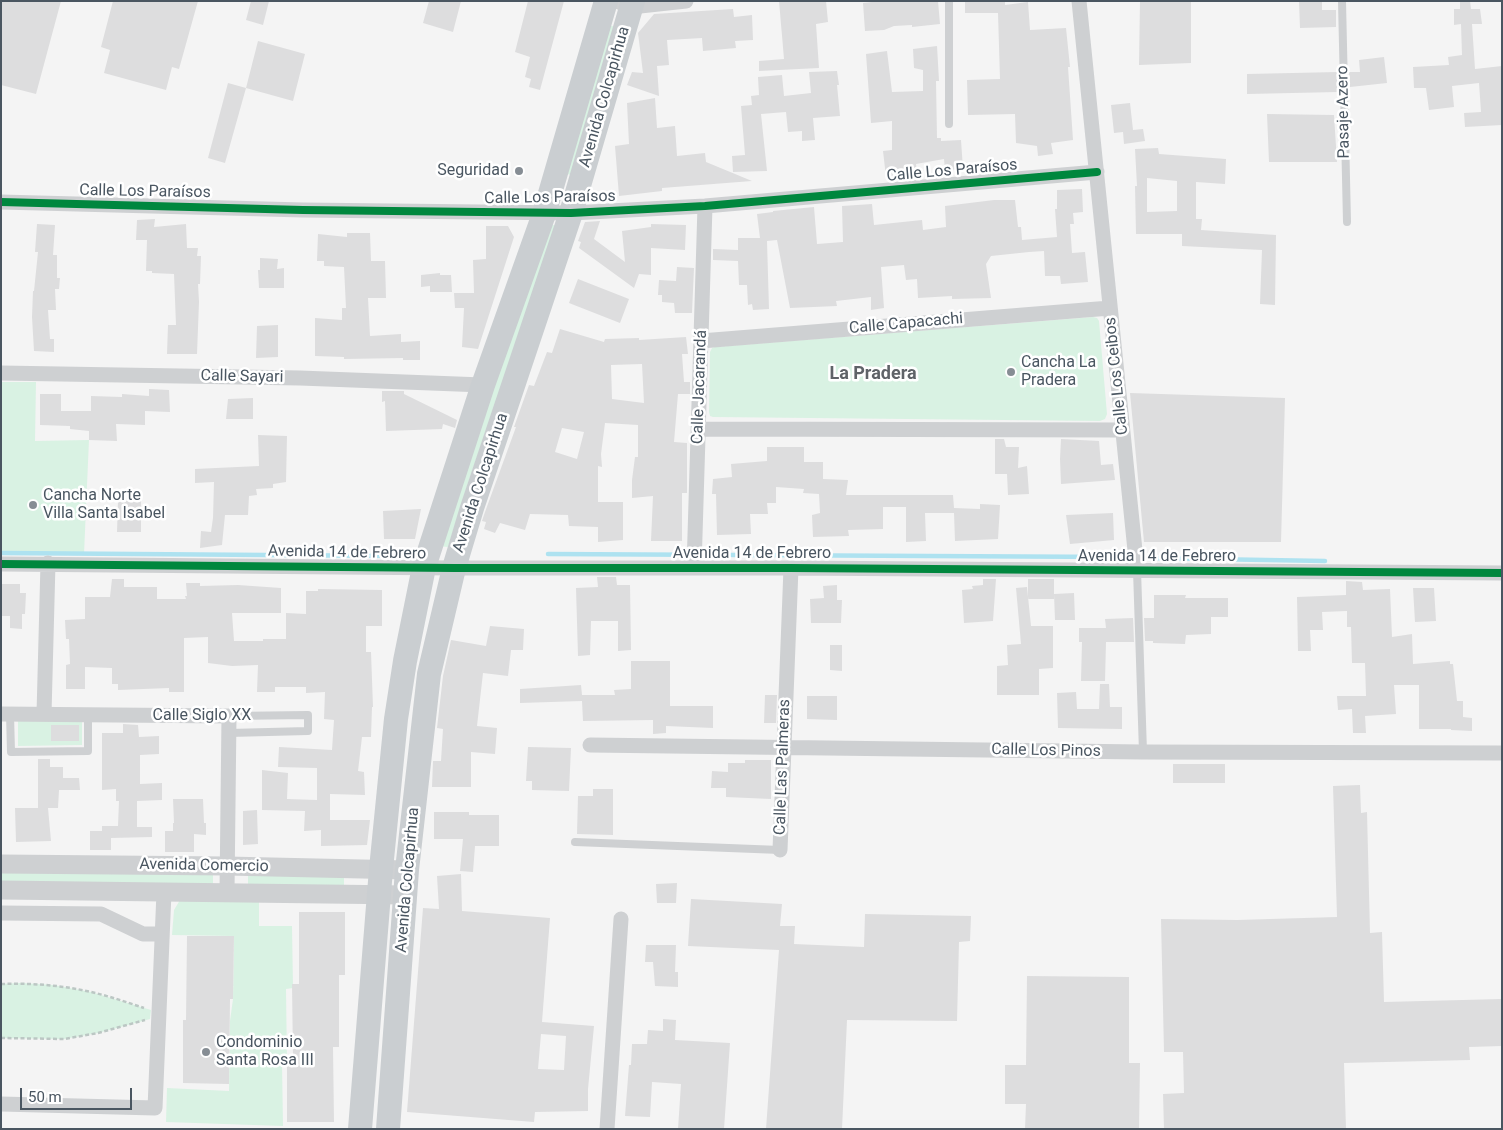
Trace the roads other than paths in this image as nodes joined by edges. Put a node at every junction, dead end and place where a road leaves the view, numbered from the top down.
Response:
1 (606, 1) edge
2 (686, 1) edge
3 (950, 1) edge
4 (1079, 1) edge
5 (1342, 1) edge
6 (627, 3) edge
7 (950, 124) dead end
8 (1097, 172) junction
9 (1, 202) edge
10 (705, 206) junction
11 (571, 213) junction
12 (544, 214) junction
13 (1347, 222) dead end
14 (1110, 308) junction
15 (701, 341) junction
16 (1, 373) edge
17 (483, 386) junction
18 (698, 429) junction
19 (1122, 430) junction
20 (1, 564) edge
21 (48, 564) junction
22 (424, 567) junction
23 (454, 568) junction
24 (694, 568) junction
25 (791, 568) junction
26 (1137, 570) junction
27 (1502, 573) edge
28 (6, 714) edge
29 (44, 714) junction
30 (88, 715) junction
31 (229, 716) junction
32 (229, 732) junction
33 (590, 745) dead end
34 (784, 748) junction
35 (1143, 752) junction
36 (1502, 753) edge
37 (575, 842) dead end
38 (780, 850) joint
39 (1, 864) edge
40 (227, 866) junction
41 (381, 869) junction
42 (407, 870) junction
43 (1, 890) edge
44 (164, 892) junction
45 (227, 892) junction
46 (379, 894) junction
47 (406, 894) junction
48 (1, 913) edge
49 (621, 919) dead end
50 (161, 934) junction
51 (1, 1104) edge
52 (360, 1129) edge
53 (388, 1129) edge
54 (607, 1129) edge

1 - 12 main road, Avenida Colcapirhua
2 - 6 street
3 - 7 lane
4 - 8 street, Calle Los Ceibos
5 - 13 lane, Pasaje Azero
6 - 11 main road, Avenida Colcapirhua
8 - 10 street, Calle Los Paraísos
8 - 14 street, Calle Los Ceibos
9 - 12 street, Calle Los Paraísos
10 - 11 street, Calle Los Paraísos
10 - 15 street, Calle Jacarandá
11 - 12 street, Calle Los Paraísos
11 - 23 main road, Avenida Colcapirhua
12 - 17 main road, Avenida Colcapirhua
14 - 15 street, Calle Capacachi
14 - 19 street, Calle Los Ceibos
15 - 18 street, Calle Jacarandá
16 - 17 street, Calle Sayari
17 - 22 main road, Avenida Colcapirhua
18 - 19 street
18 - 24 street, Calle Jacarandá
19 - 26 street, Calle Los Ceibos
20 - 21 street, Avenida 14 de Febrero
21 - 22 street, Avenida 14 de Febrero
21 - 29 street
22 - 23 street, Avenida 14 de Febrero
22 - 41 main road, Avenida Colcapirhua
23 - 24 street, Avenida 14 de Febrero
23 - 42 main road, Avenida Colcapirhua
24 - 25 street, Avenida 14 de Febrero
25 - 26 street, Avenida 14 de Febrero
25 - 34 street, Calle Las Palmeras
26 - 27 street, Avenida 14 de Febrero
26 - 35 lane, Calle Los Ceibos
28 - 29 street, Calle Siglo XX
28 - 30 lane
29 - 30 street, Calle Siglo XX
30 - 31 street, Calle Siglo XX
31 - 32 street
31 - 32 lane, Calle Siglo XX
32 - 40 street
33 - 34 street, Calle Los Pinos
34 - 35 street, Calle Los Pinos
34 - 38 street, Calle Las Palmeras
35 - 36 street, Calle Los Pinos
37 - 38 lane, Calle Las Palmeras
39 - 40 street, Avenida Comercio
40 - 41 street, Avenida Comercio
40 - 45 street
41 - 42 street, Avenida Comercio
41 - 46 main road, Avenida Colcapirhua
42 - 47 main road, Avenida Colcapirhua
43 - 44 street, Avenida Comercio
44 - 45 street, Avenida Comercio
44 - 50 street
45 - 46 street, Avenida Comercio
46 - 47 street, Avenida Comercio
46 - 52 main road, Avenida Colcapirhua
47 - 53 main road, Avenida Colcapirhua
48 - 50 street
49 - 54 street
50 - 51 street

